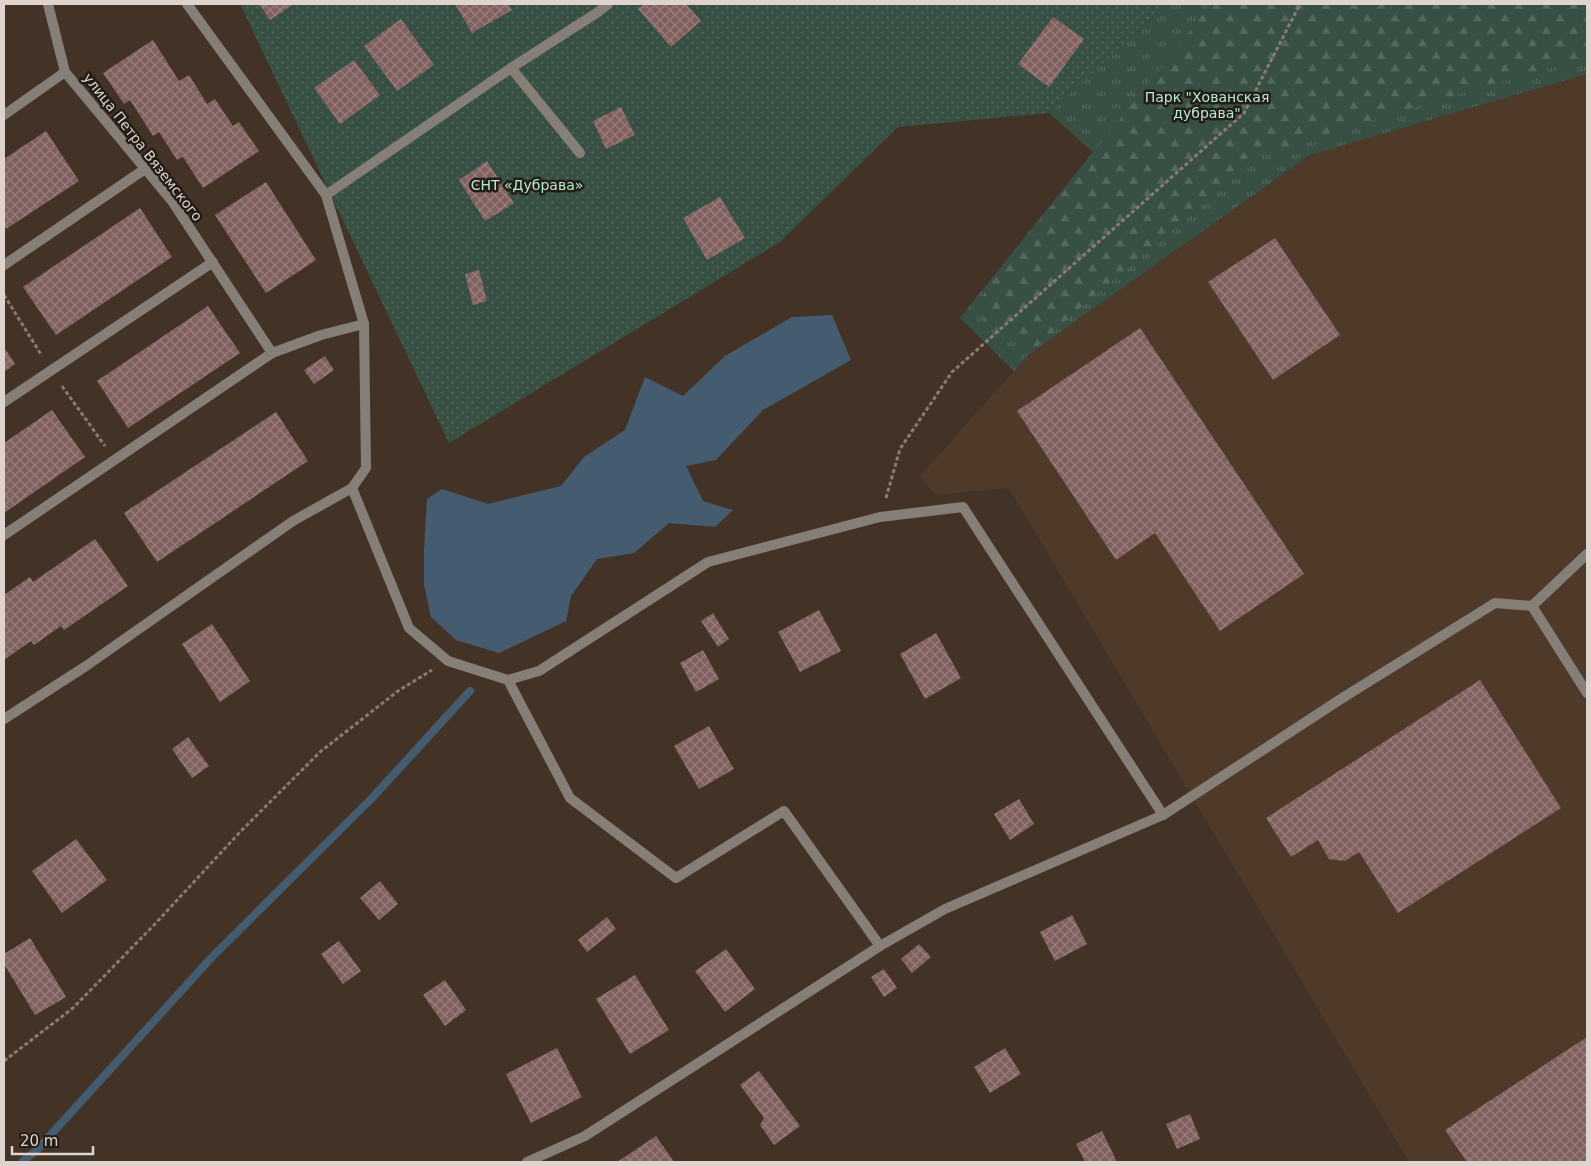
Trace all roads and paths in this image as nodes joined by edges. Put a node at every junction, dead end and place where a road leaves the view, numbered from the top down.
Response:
1 (48, 4) edge
2 (187, 4) edge
3 (608, 4) edge
4 (1300, 4) edge
5 (511, 68) junction
6 (65, 72) junction
7 (4, 115) edge
8 (580, 153) dead end
9 (145, 169) junction
10 (326, 194) junction
11 (213, 262) junction
12 (4, 264) edge
13 (364, 324) junction
14 (272, 353) junction
15 (4, 402) edge
16 (352, 488) junction
17 (880, 517) junction
18 (4, 535) edge
19 (1587, 554) edge
20 (1532, 606) junction
21 (448, 661) junction
22 (508, 680) junction
23 (1587, 693) edge
24 (4, 719) edge
25 (1163, 815) junction
26 (880, 946) junction
27 (4, 1061) edge
28 (527, 1162) edge

1 - 6 street
2 - 10 street
3 - 5 street
4 - 17 path
5 - 8 street
5 - 10 street
6 - 7 street, улица Петра Вяземского
6 - 9 street, улица Петра Вяземского
9 - 11 street, улица Петра Вяземского
9 - 12 street
10 - 13 street
11 - 14 street, улица Петра Вяземского
11 - 15 street
13 - 14 street
13 - 16 street
14 - 18 street
16 - 21 street
16 - 24 street
17 - 22 street
17 - 25 street
19 - 20 street
20 - 23 street
20 - 25 street
21 - 22 street
21 - 27 path
22 - 26 street
25 - 26 street
26 - 28 street

